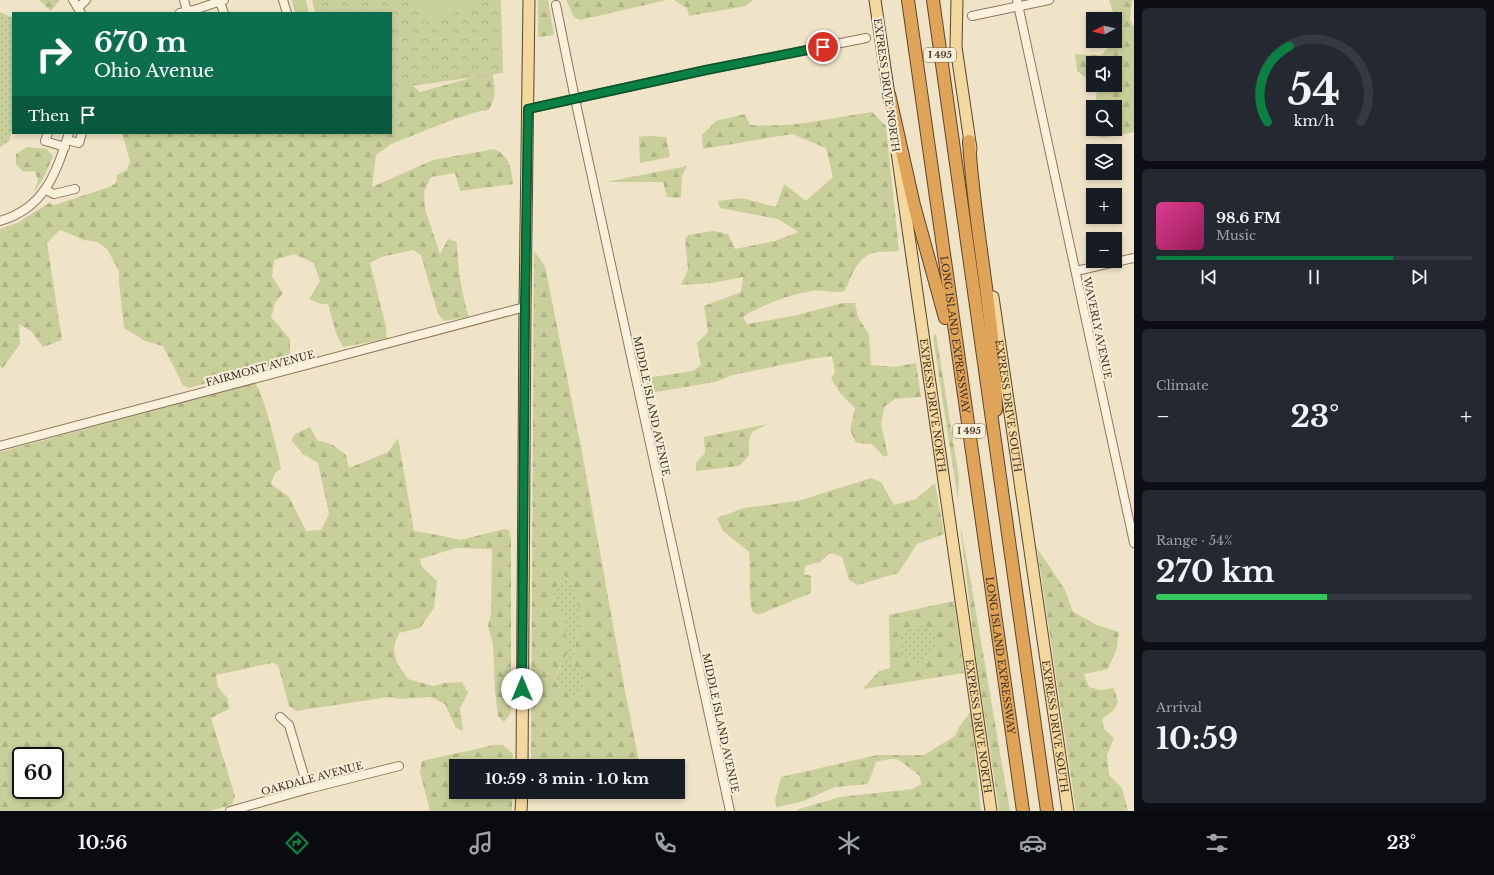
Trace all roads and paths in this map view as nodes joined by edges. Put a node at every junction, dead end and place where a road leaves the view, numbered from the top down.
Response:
1 (73, 0) edge
2 (86, 0) edge
3 (184, 0) edge
4 (283, 0) edge
5 (529, 0) edge
6 (875, 0) edge
7 (908, 0) edge
8 (932, 0) edge
9 (957, 0) edge
10 (1049, 0) edge
11 (222, 1) edge
12 (1018, 3) edge
13 (556, 5) dead end
14 (80, 11) edge
15 (183, 12) edge
16 (224, 12) edge
17 (286, 12) edge
18 (972, 16) dead end
19 (866, 38) dead end
20 (889, 94) junction
21 (575, 99) junction
22 (528, 109) junction
23 (48, 134) edge
24 (82, 134) edge
25 (67, 140) edge
26 (969, 141) junction
27 (75, 189) dead end
28 (46, 190) junction
29 (0, 222) edge
30 (1134, 258) edge
31 (1076, 271) junction
32 (525, 307) junction
33 (966, 408) junction
34 (0, 446) edge
35 (995, 447) junction
36 (1134, 542) edge
37 (280, 717) dead end
38 (522, 759) edge
39 (399, 766) dead end
40 (308, 789) junction
41 (522, 799) edge
42 (230, 811) edge
43 (522, 811) edge
44 (730, 811) edge
45 (991, 811) edge
46 (1023, 811) edge
47 (1047, 811) edge
48 (1068, 811) edge

1 - 14 street
2 - 14 street
3 - 15 street
4 - 17 street
5 - 22 main road
6 - 20 main road, EXPRESS DRIVE NORTH
7 - 33 highway, LONG ISLAND EXPRESSWAY / I 495
8 - 35 highway, I 495
9 - 26 main road, EXPRESS DRIVE SOUTH
10 - 12 street
11 - 15 street
11 - 16 street
12 - 18 street
12 - 31 street, WAVERLY AVENUE
13 - 21 street, MIDDLE ISLAND AVENUE
19 - 21 street
20 - 33 highway
20 - 45 main road, EXPRESS DRIVE NORTH
21 - 22 street
21 - 44 street, MIDDLE ISLAND AVENUE
22 - 32 main road
23 - 25 street
24 - 25 street
25 - 28 street
26 - 35 highway
26 - 48 main road, EXPRESS DRIVE SOUTH
27 - 28 street
28 - 29 street
30 - 31 street
31 - 36 street, WAVERLY AVENUE
32 - 34 street, FAIRMONT AVENUE
32 - 38 main road
33 - 46 highway, LONG ISLAND EXPRESSWAY / I 495
35 - 47 highway, I 495
37 - 40 street
39 - 40 street, OAKDALE AVENUE
40 - 42 street, OAKDALE AVENUE
41 - 43 main road

